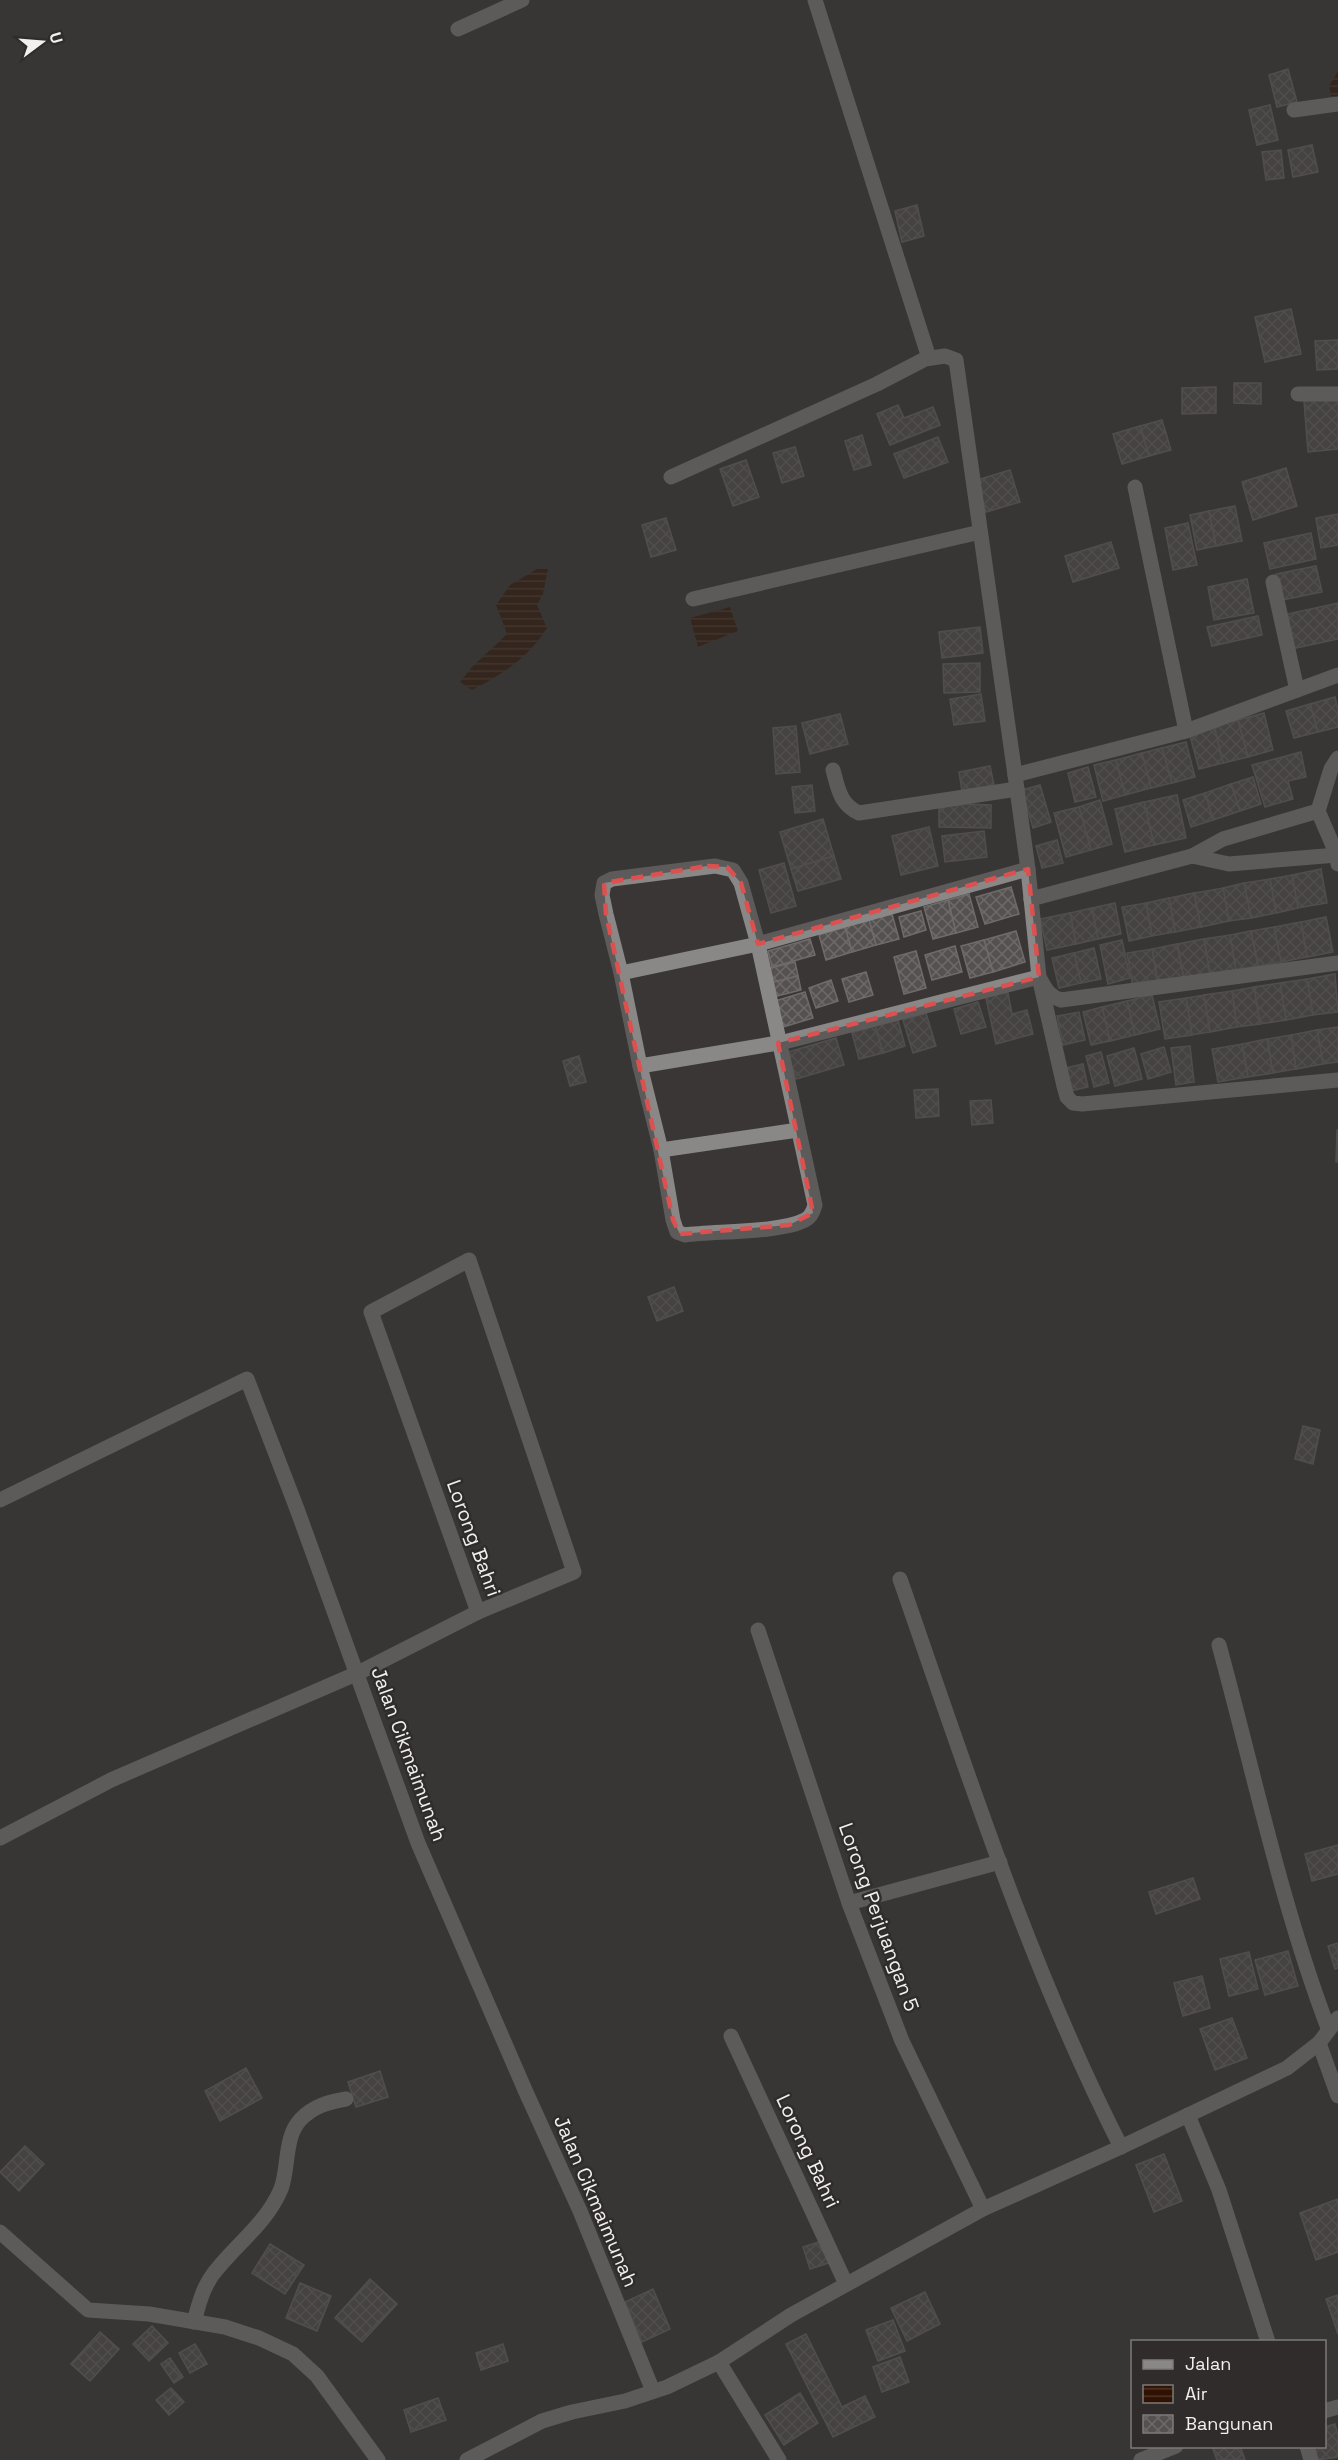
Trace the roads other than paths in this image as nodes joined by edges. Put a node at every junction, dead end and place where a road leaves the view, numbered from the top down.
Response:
1 (522, 0) edge
2 (815, 0) edge
3 (458, 29) dead end
4 (1338, 104) edge
5 (1294, 110) dead end
6 (929, 358) junction
7 (1298, 394) dead end
8 (1338, 394) edge
9 (671, 477) dead end
10 (1135, 487) dead end
11 (980, 532) junction
12 (1273, 582) dead end
13 (693, 599) dead end
14 (1338, 675) edge
15 (1297, 690) junction
16 (1186, 731) junction
17 (1338, 758) edge
18 (833, 770) dead end
19 (1016, 782) junction
20 (1318, 811) junction
21 (1192, 856) junction
22 (1337, 859) edge
23 (1028, 869) junction
24 (1031, 899) junction
25 (758, 944) junction
26 (1338, 963) edge
27 (621, 973) junction
28 (1039, 977) junction
29 (778, 1043) junction
30 (640, 1066) junction
31 (1338, 1080) edge
32 (798, 1130) junction
33 (661, 1150) junction
34 (0, 1500) edge
35 (900, 1579) dead end
36 (478, 1612) junction
37 (758, 1630) dead end
38 (1219, 1645) dead end
39 (358, 1673) junction
40 (0, 1838) edge
41 (1000, 1862) junction
42 (849, 1903) junction
43 (1333, 2023) edge
44 (731, 2036) dead end
45 (1319, 2043) junction
46 (1338, 2096) edge
47 (346, 2098) dead end
48 (1188, 2115) junction
49 (1122, 2147) junction
50 (983, 2209) junction
51 (0, 2232) edge
52 (846, 2284) junction
53 (194, 2322) junction
54 (1267, 2340) edge
55 (719, 2362) junction
56 (653, 2391) junction
57 (1171, 2448) edge
58 (378, 2460) edge
59 (467, 2460) edge
60 (778, 2460) edge
61 (1141, 2460) edge

1 - 3 street
2 - 6 street
4 - 5 street
6 - 9 street
6 - 11 street
7 - 8 street
10 - 16 street
11 - 13 street
11 - 19 street
12 - 15 street
14 - 15 street
15 - 16 street
16 - 19 street
17 - 20 street
18 - 19 street
19 - 23 street
20 - 21 street
20 - 22 street
21 - 22 street
21 - 24 street
23 - 24 street
23 - 25 street
24 - 28 street
25 - 27 street
25 - 27 street
25 - 29 street
26 - 28 street
27 - 30 street
28 - 29 street
28 - 31 street
29 - 30 street
29 - 32 street
30 - 33 street
32 - 33 street
32 - 33 street
34 - 39 street, Jalan Cikmaimunah
35 - 41 street
36 - 36 street, Lorong Bahri
36 - 39 street
37 - 42 street, Lorong Perjuangan 5
38 - 43 street
39 - 40 street
39 - 56 street, Jalan Cikmaimunah
41 - 42 street
41 - 49 street
42 - 50 street, Lorong Perjuangan 5
43 - 45 street
44 - 52 street, Lorong Bahri
45 - 46 street
45 - 48 street
47 - 53 street
48 - 49 street
48 - 54 street
49 - 50 street
50 - 52 street
51 - 53 street
52 - 55 street
53 - 58 street
55 - 56 street
55 - 60 street
56 - 59 street
57 - 61 street

